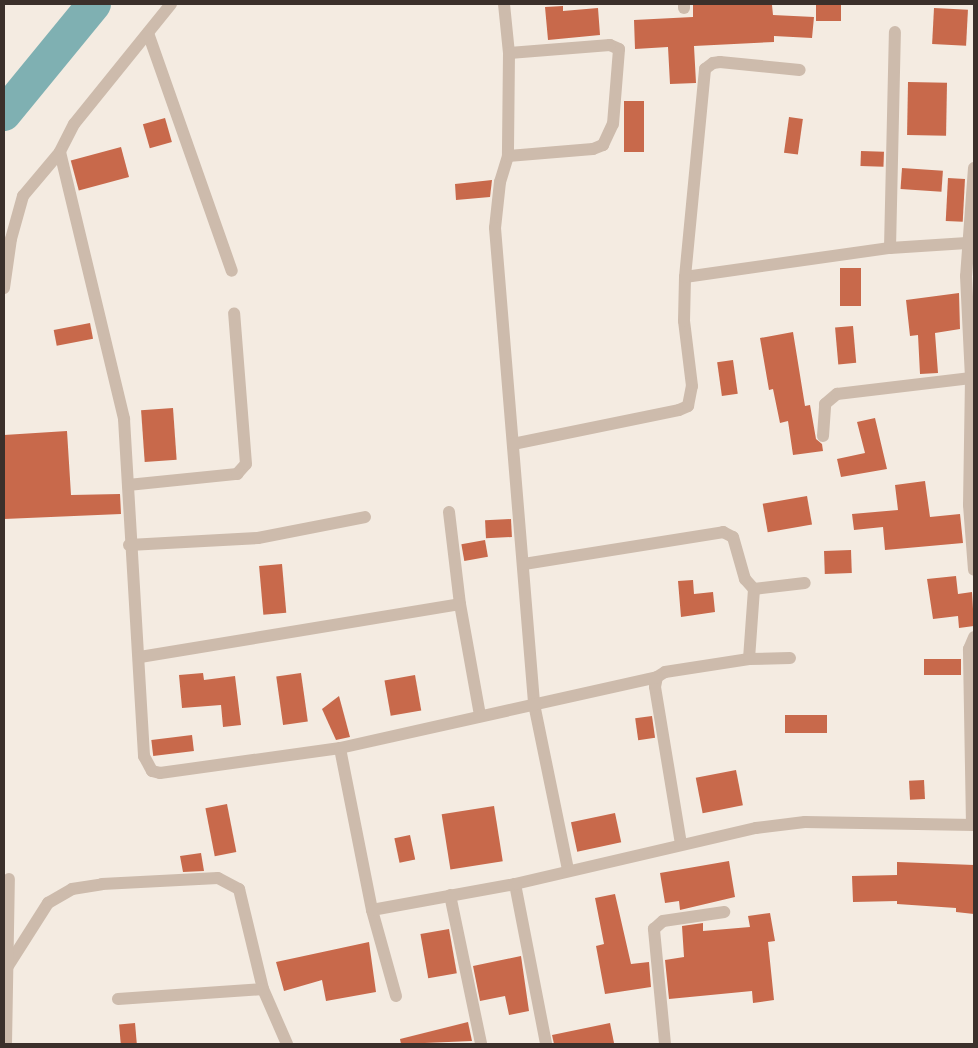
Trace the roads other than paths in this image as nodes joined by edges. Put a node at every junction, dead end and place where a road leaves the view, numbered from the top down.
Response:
1 (171, 4) edge
2 (504, 4) edge
3 (895, 32) dead end
4 (148, 33) junction
5 (509, 53) junction
6 (800, 70) dead end
7 (60, 152) junction
8 (508, 156) junction
9 (974, 168) edge
10 (967, 243) junction
11 (890, 248) junction
12 (232, 271) dead end
13 (685, 276) junction
14 (4, 288) edge
15 (234, 313) dead end
16 (971, 378) junction
17 (823, 436) dead end
18 (513, 444) junction
19 (972, 482) edge
20 (128, 485) junction
21 (449, 512) dead end
22 (365, 517) dead end
23 (129, 545) junction
24 (524, 564) junction
25 (974, 570) edge
26 (805, 583) dead end
27 (754, 589) junction
28 (460, 604) junction
29 (974, 637) edge
30 (140, 657) junction
31 (790, 658) dead end
32 (749, 659) junction
33 (657, 677) junction
34 (534, 704) junction
35 (480, 715) junction
36 (340, 748) junction
37 (973, 825) edge
38 (681, 844) junction
39 (568, 870) junction
40 (9, 880) dead end
41 (515, 884) junction
42 (450, 895) junction
43 (372, 910) junction
44 (724, 912) dead end
45 (8, 966) junction
46 (263, 989) junction
47 (396, 996) dead end
48 (118, 999) dead end
49 (6, 1044) edge
50 (287, 1044) edge
51 (480, 1044) edge
52 (546, 1044) edge
53 (665, 1044) edge

1 - 4 street
2 - 5 street
3 - 11 street
4 - 7 street
4 - 12 street
5 - 8 street
5 - 8 street
6 - 13 street
7 - 14 street
7 - 20 street
8 - 18 street
9 - 10 street
10 - 11 street
10 - 16 street
11 - 13 street
13 - 18 street
15 - 20 street
16 - 17 street
16 - 19 street
18 - 24 street
19 - 25 street
20 - 23 street
21 - 28 street
22 - 23 street
23 - 30 street
24 - 27 street
24 - 34 street
26 - 27 street
27 - 32 street
28 - 30 street
28 - 35 street
29 - 37 street
30 - 36 street
31 - 32 street
32 - 33 street
33 - 34 street
33 - 38 street
34 - 35 street
34 - 39 street
35 - 36 street
36 - 43 street
37 - 38 street
38 - 39 street
39 - 41 street
40 - 45 street
41 - 42 street
41 - 52 street
42 - 43 street
42 - 51 street
43 - 47 street
44 - 53 street
45 - 46 street
45 - 49 street
46 - 48 street
46 - 50 street

